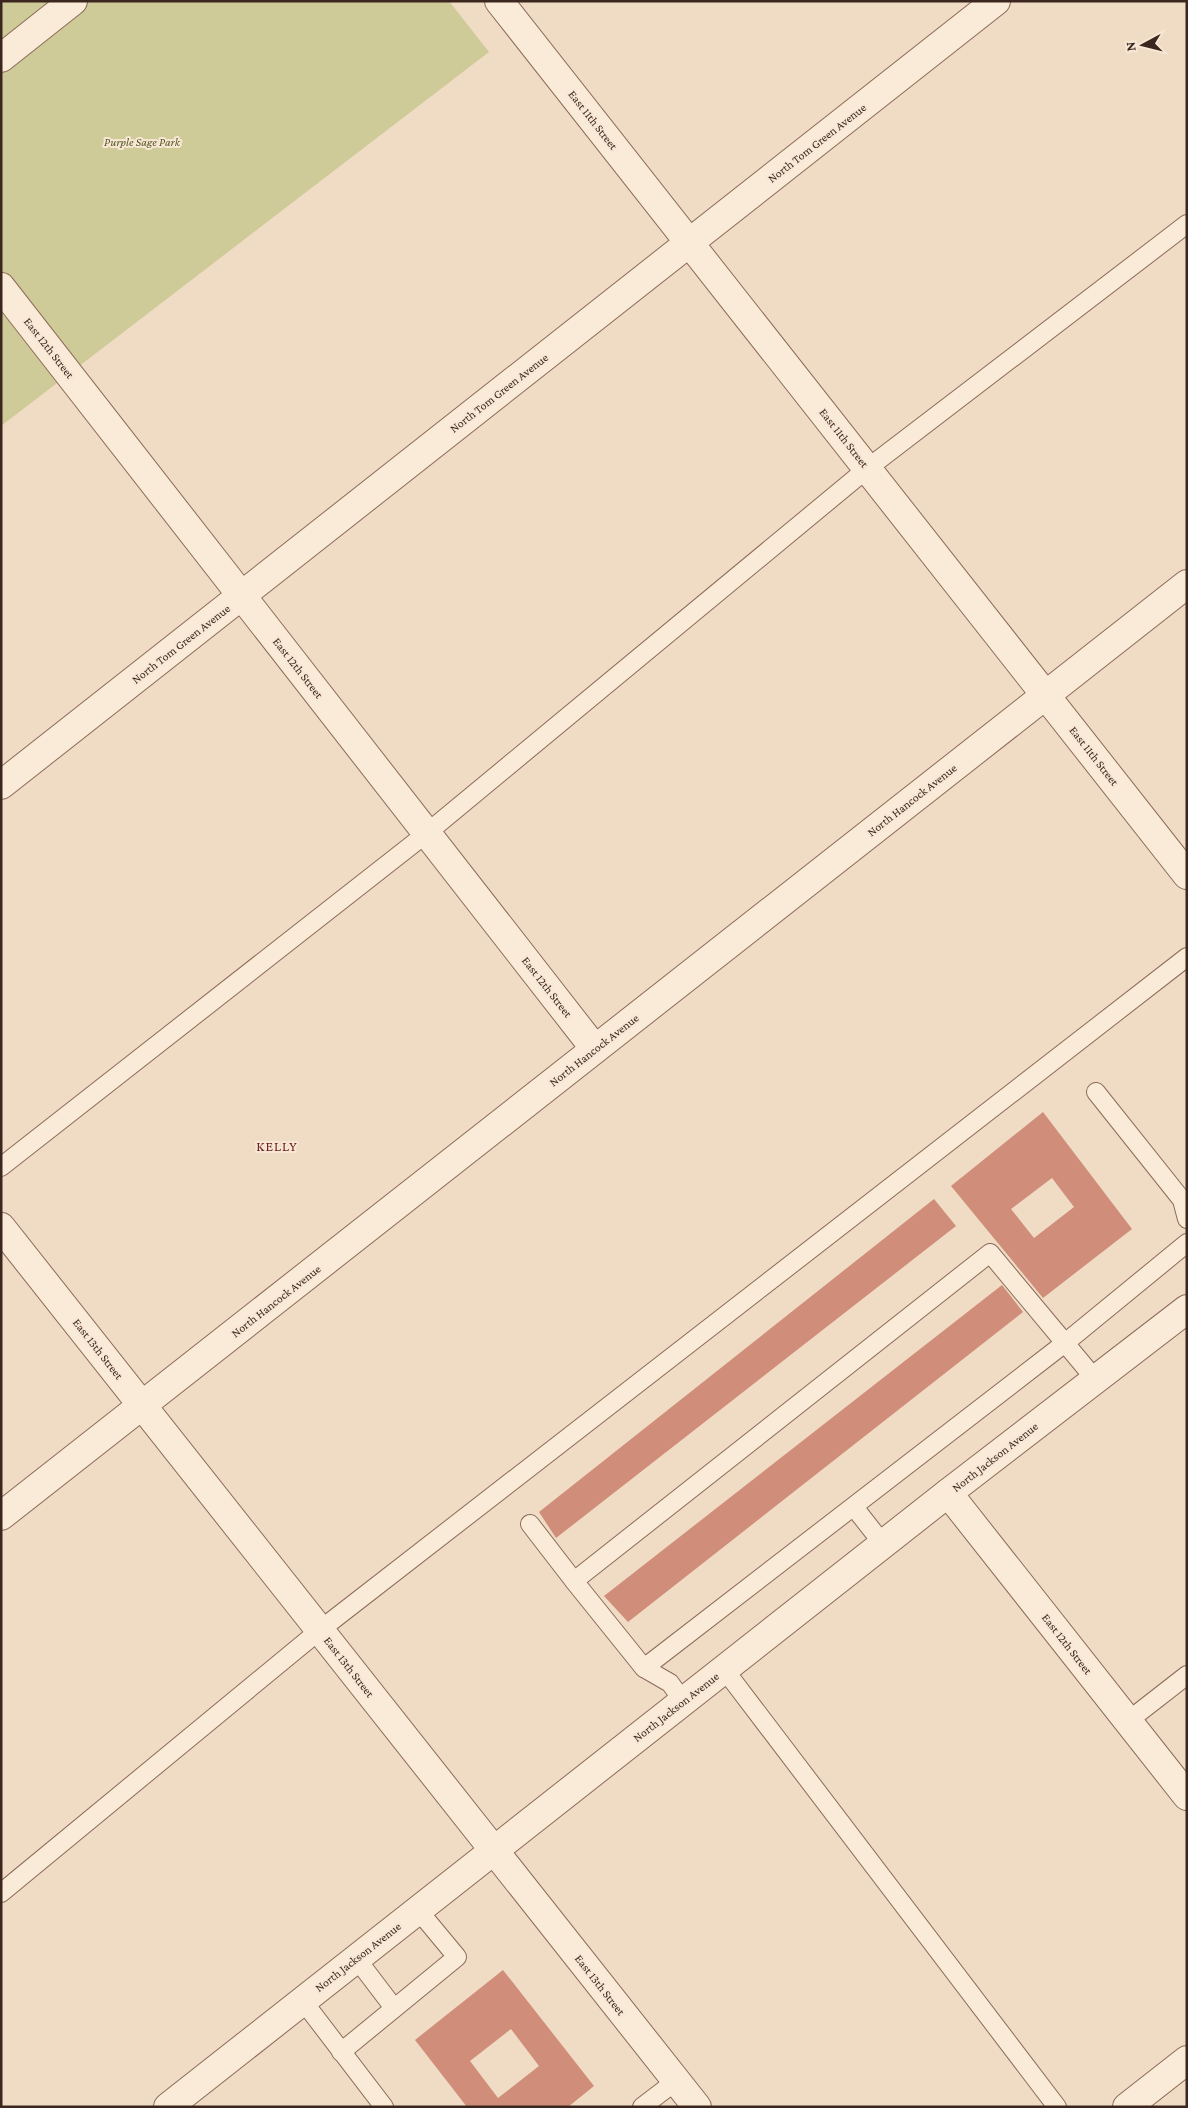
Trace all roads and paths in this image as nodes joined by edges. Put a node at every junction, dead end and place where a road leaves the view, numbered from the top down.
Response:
1 (73, 1) edge
2 (499, 1) edge
3 (996, 1) edge
4 (1, 58) edge
5 (1187, 224) edge
6 (690, 243) junction
7 (1, 287) edge
8 (868, 468) junction
9 (1187, 584) edge
10 (242, 596) junction
11 (1046, 694) junction
12 (1, 785) edge
13 (427, 833) junction
14 (1187, 875) edge
15 (1187, 957) edge
16 (595, 1049) junction
17 (1096, 1092) dead end
18 (1, 1167) edge
19 (1187, 1220) edge
20 (1, 1227) edge
21 (1187, 1242) edge
22 (1187, 1309) edge
23 (1065, 1343) junction
24 (1095, 1379) junction
25 (142, 1406) junction
26 (948, 1493) junction
27 (854, 1507) junction
28 (1, 1516) edge
29 (530, 1524) dead end
30 (883, 1544) junction
31 (574, 1581) junction
32 (320, 1630) junction
33 (644, 1668) junction
34 (724, 1669) junction
35 (1187, 1675) edge
36 (683, 1701) junction
37 (1128, 1721) junction
38 (1187, 1796) edge
39 (494, 1850) junction
40 (1, 1893) edge
41 (418, 1910) junction
42 (356, 1958) junction
43 (303, 2001) junction
44 (394, 2008) junction
45 (341, 2052) junction
46 (1187, 2060) edge
47 (676, 2081) junction
48 (168, 2107) edge
49 (384, 2107) edge
50 (642, 2107) edge
51 (696, 2107) edge
52 (1057, 2107) edge
53 (1127, 2107) edge

1 - 4 street
2 - 6 street, East 11th Street
3 - 6 street, North Tom Green Avenue
5 - 8 lane
6 - 8 street, East 11th Street
6 - 10 street, North Tom Green Avenue
7 - 10 street, East 12th Street
8 - 11 street, East 11th Street
8 - 13 lane
9 - 11 street, North Hancock Avenue
10 - 12 street, North Tom Green Avenue
10 - 13 street, East 12th Street
11 - 14 street, East 11th Street
11 - 16 street, North Hancock Avenue
13 - 16 street, East 12th Street
13 - 18 lane
15 - 32 lane
16 - 25 street, North Hancock Avenue
17 - 19 lane
20 - 25 street, East 13th Street
21 - 23 lane
22 - 24 street, North Jackson Avenue
23 - 24 lane
23 - 27 lane
23 - 31 lane
24 - 26 street, North Jackson Avenue
25 - 28 street, North Hancock Avenue
25 - 32 street, East 13th Street
26 - 30 street, North Jackson Avenue
26 - 37 street, East 12th Street
27 - 30 lane
27 - 33 lane
29 - 31 lane
30 - 34 street, North Jackson Avenue
31 - 33 lane
32 - 39 street, East 13th Street
32 - 40 lane
33 - 36 lane
34 - 36 street, North Jackson Avenue
34 - 52 lane
35 - 37 lane
36 - 39 street, North Jackson Avenue
37 - 38 street, East 12th Street
39 - 41 street, North Jackson Avenue
39 - 47 street, East 13th Street
41 - 42 street, North Jackson Avenue
41 - 44 lane
42 - 43 street, North Jackson Avenue
42 - 44 lane
43 - 45 lane
43 - 48 street, North Jackson Avenue
44 - 45 lane
45 - 49 lane
46 - 53 street
47 - 50 lane
47 - 51 street, East 13th Street

